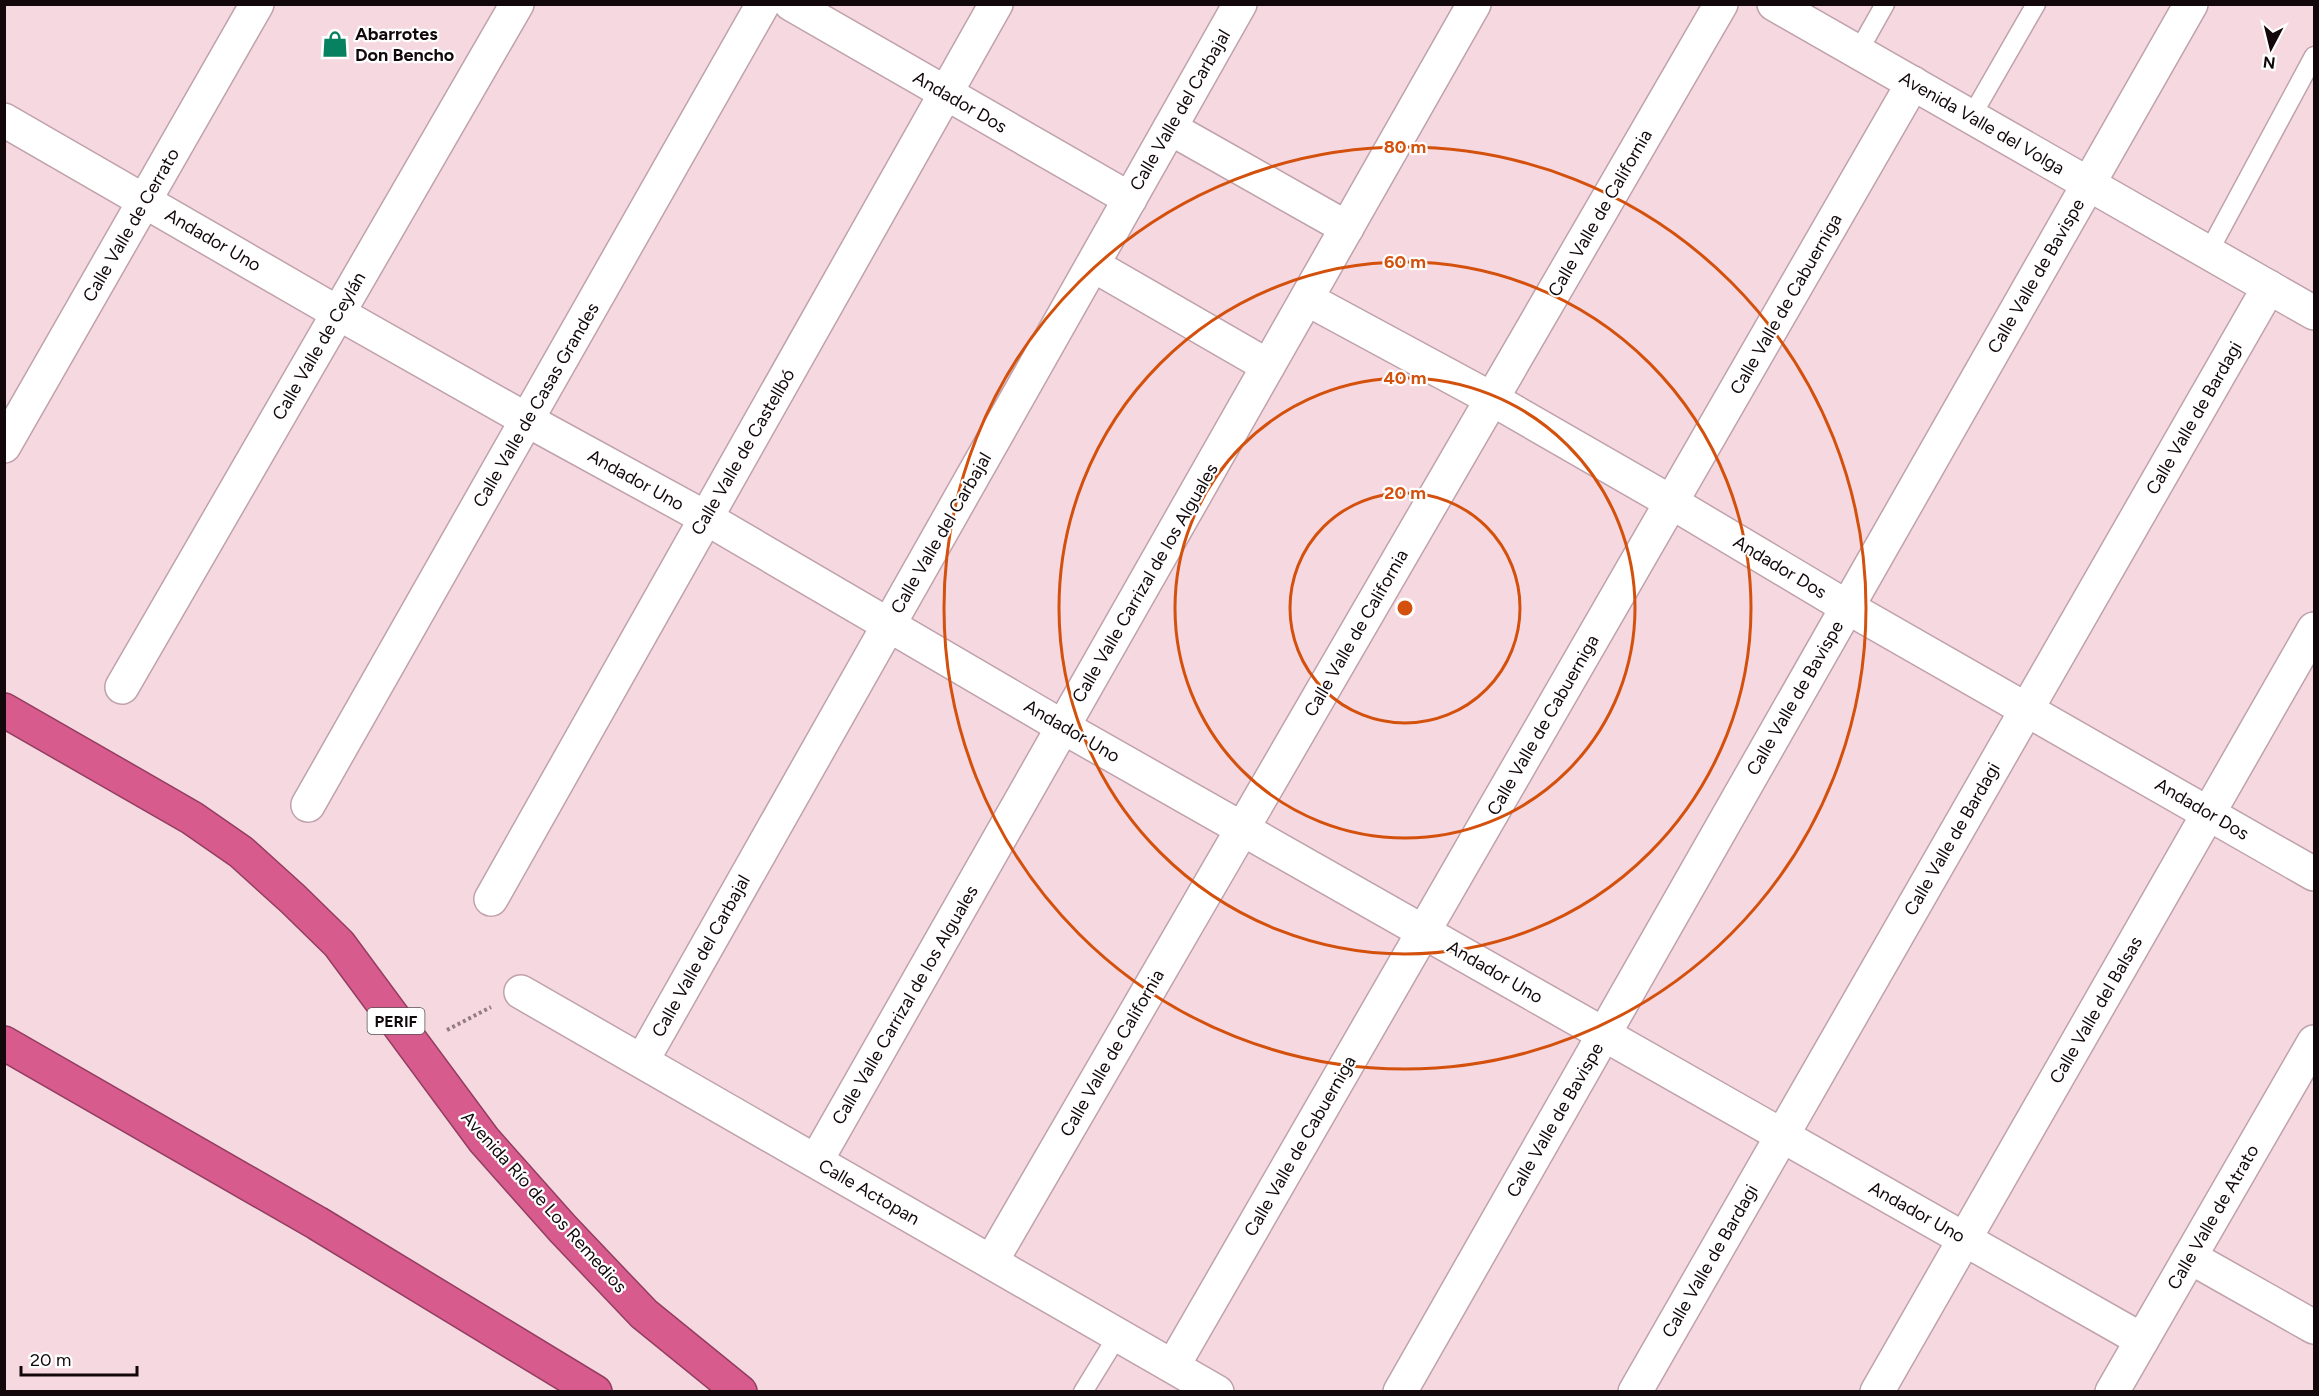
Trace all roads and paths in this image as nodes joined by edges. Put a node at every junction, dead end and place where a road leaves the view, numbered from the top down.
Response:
1 (257, 4) edge
2 (517, 4) edge
3 (763, 4) edge
4 (791, 4) edge
5 (996, 4) edge
6 (1240, 4) edge
7 (1474, 4) edge
8 (1721, 4) edge
9 (1774, 4) edge
10 (1885, 4) edge
11 (2036, 4) edge
12 (2191, 4) edge
13 (1858, 52) junction
14 (2314, 56) edge
15 (1912, 83) junction
16 (946, 93) junction
17 (1971, 117) junction
18 (4, 120) edge
19 (1170, 128) junction
20 (2088, 184) junction
21 (1130, 199) junction
22 (145, 201) junction
23 (1347, 228) junction
24 (2208, 253) junction
25 (1093, 265) junction
26 (2269, 287) junction
27 (1306, 299) junction
28 (338, 313) junction
29 (2314, 313) edge
30 (1268, 366) junction
31 (1492, 399) junction
32 (527, 420) junction
33 (4, 446) edge
34 (1671, 502) junction
35 (706, 518) junction
36 (1847, 608) junction
37 (888, 626) junction
38 (2314, 629) edge
39 (122, 687) dead end
40 (2026, 709) junction
41 (4, 710) edge
42 (1063, 726) junction
43 (308, 805) dead end
44 (2209, 813) junction
45 (1243, 828) junction
46 (2314, 874) edge
47 (490, 899) dead end
48 (1424, 932) junction
49 (521, 992) joint
50 (1604, 1034) junction
51 (2314, 1042) edge
52 (4, 1043) edge
53 (415, 1047) junction
54 (642, 1061) junction
55 (1782, 1135) junction
56 (816, 1161) junction
57 (1965, 1239) junction
58 (2190, 1257) junction
59 (991, 1262) junction
60 (2314, 1327) edge
61 (1118, 1335) junction
62 (2142, 1340) junction
63 (1173, 1366) junction
64 (595, 1392) edge
65 (740, 1392) edge
66 (1083, 1392) edge
67 (1217, 1392) edge
68 (1400, 1392) edge
69 (1635, 1392) edge
70 (1878, 1392) edge
71 (2112, 1392) edge

1 - 22 street, Calle Valle de Cerrato
2 - 28 street, Calle Valle de Ceylán
3 - 32 street, Calle Valle de Casas Grandes
4 - 16 street, Andador Dos
5 - 16 street, Calle Valle de Castellbó
6 - 19 street, Calle Valle del Carbajal
7 - 23 street, Calle Valle Carrizal de los Alguales
8 - 31 street, Calle Valle de California
9 - 13 street, Avenida Valle del Volga
10 - 13 lane
11 - 17 lane
12 - 20 street, Calle Valle de Bavispe
13 - 15 street, Avenida Valle del Volga
14 - 24 lane
15 - 17 street, Avenida Valle del Volga
15 - 34 street, Calle Valle de Cabuerniga
16 - 21 street, Andador Dos
16 - 35 street, Calle Valle de Castellbó
17 - 20 street, Avenida Valle del Volga
18 - 22 street, Andador Uno
19 - 21 street, Calle Valle del Carbajal
19 - 23 street
20 - 24 street, Avenida Valle del Volga
20 - 36 street, Calle Valle de Bavispe
21 - 25 street, Calle Valle del Carbajal
22 - 28 street, Andador Uno
22 - 33 street, Calle Valle de Cerrato
23 - 27 street, Calle Valle Carrizal de los Alguales
24 - 26 street, Avenida Valle del Volga
25 - 30 street
25 - 37 street, Calle Valle del Carbajal
26 - 29 street, Avenida Valle del Volga
26 - 40 street, Calle Valle de Bardagi
27 - 30 street, Calle Valle Carrizal de los Alguales
27 - 31 street, Andador Dos
28 - 32 street, Andador Uno
28 - 39 street, Calle Valle de Ceylán
30 - 42 street, Calle Valle Carrizal de los Alguales
31 - 34 street, Andador Dos
31 - 45 street, Calle Valle de California
32 - 35 street, Andador Uno
32 - 43 street, Calle Valle de Casas Grandes
34 - 36 street, Andador Dos
34 - 48 street, Calle Valle de Cabuerniga
35 - 37 street, Andador Uno
35 - 47 street, Calle Valle de Castellbó
36 - 40 street, Andador Dos
36 - 50 street, Calle Valle de Bavispe
37 - 42 street, Andador Uno
37 - 54 street, Calle Valle del Carbajal
38 - 44 street, Calle Valle del Balsas
40 - 44 street, Andador Dos
40 - 55 street, Calle Valle de Bardagi
41 - 53 highway, Avenida Río de Los Remedios / PERIF
42 - 45 street, Andador Uno
42 - 56 street, Calle Valle Carrizal de los Alguales
44 - 46 street, Andador Dos
44 - 57 street, Calle Valle del Balsas
45 - 48 street, Andador Uno
45 - 59 street, Calle Valle de California
48 - 50 street, Andador Uno
48 - 63 street, Calle Valle de Cabuerniga
49 - 53 path
49 - 54 street, Calle Actopan
50 - 55 street, Andador Uno
50 - 68 street, Calle Valle de Bavispe
51 - 58 street, Calle Valle de Atrato
52 - 64 highway
53 - 65 highway, Avenida Río de Los Remedios / PERIF
54 - 56 street, Calle Actopan
55 - 57 street, Andador Uno
55 - 69 street, Calle Valle de Bardagi
56 - 59 street, Calle Actopan
57 - 62 street, Andador Uno
57 - 70 street, Calle Valle del Balsas
58 - 60 street
58 - 62 street, Calle Valle de Atrato
59 - 61 street, Calle Actopan
61 - 63 street, Calle Actopan
61 - 66 lane
62 - 71 street, Calle Valle de Atrato
63 - 67 street, Calle Actopan

